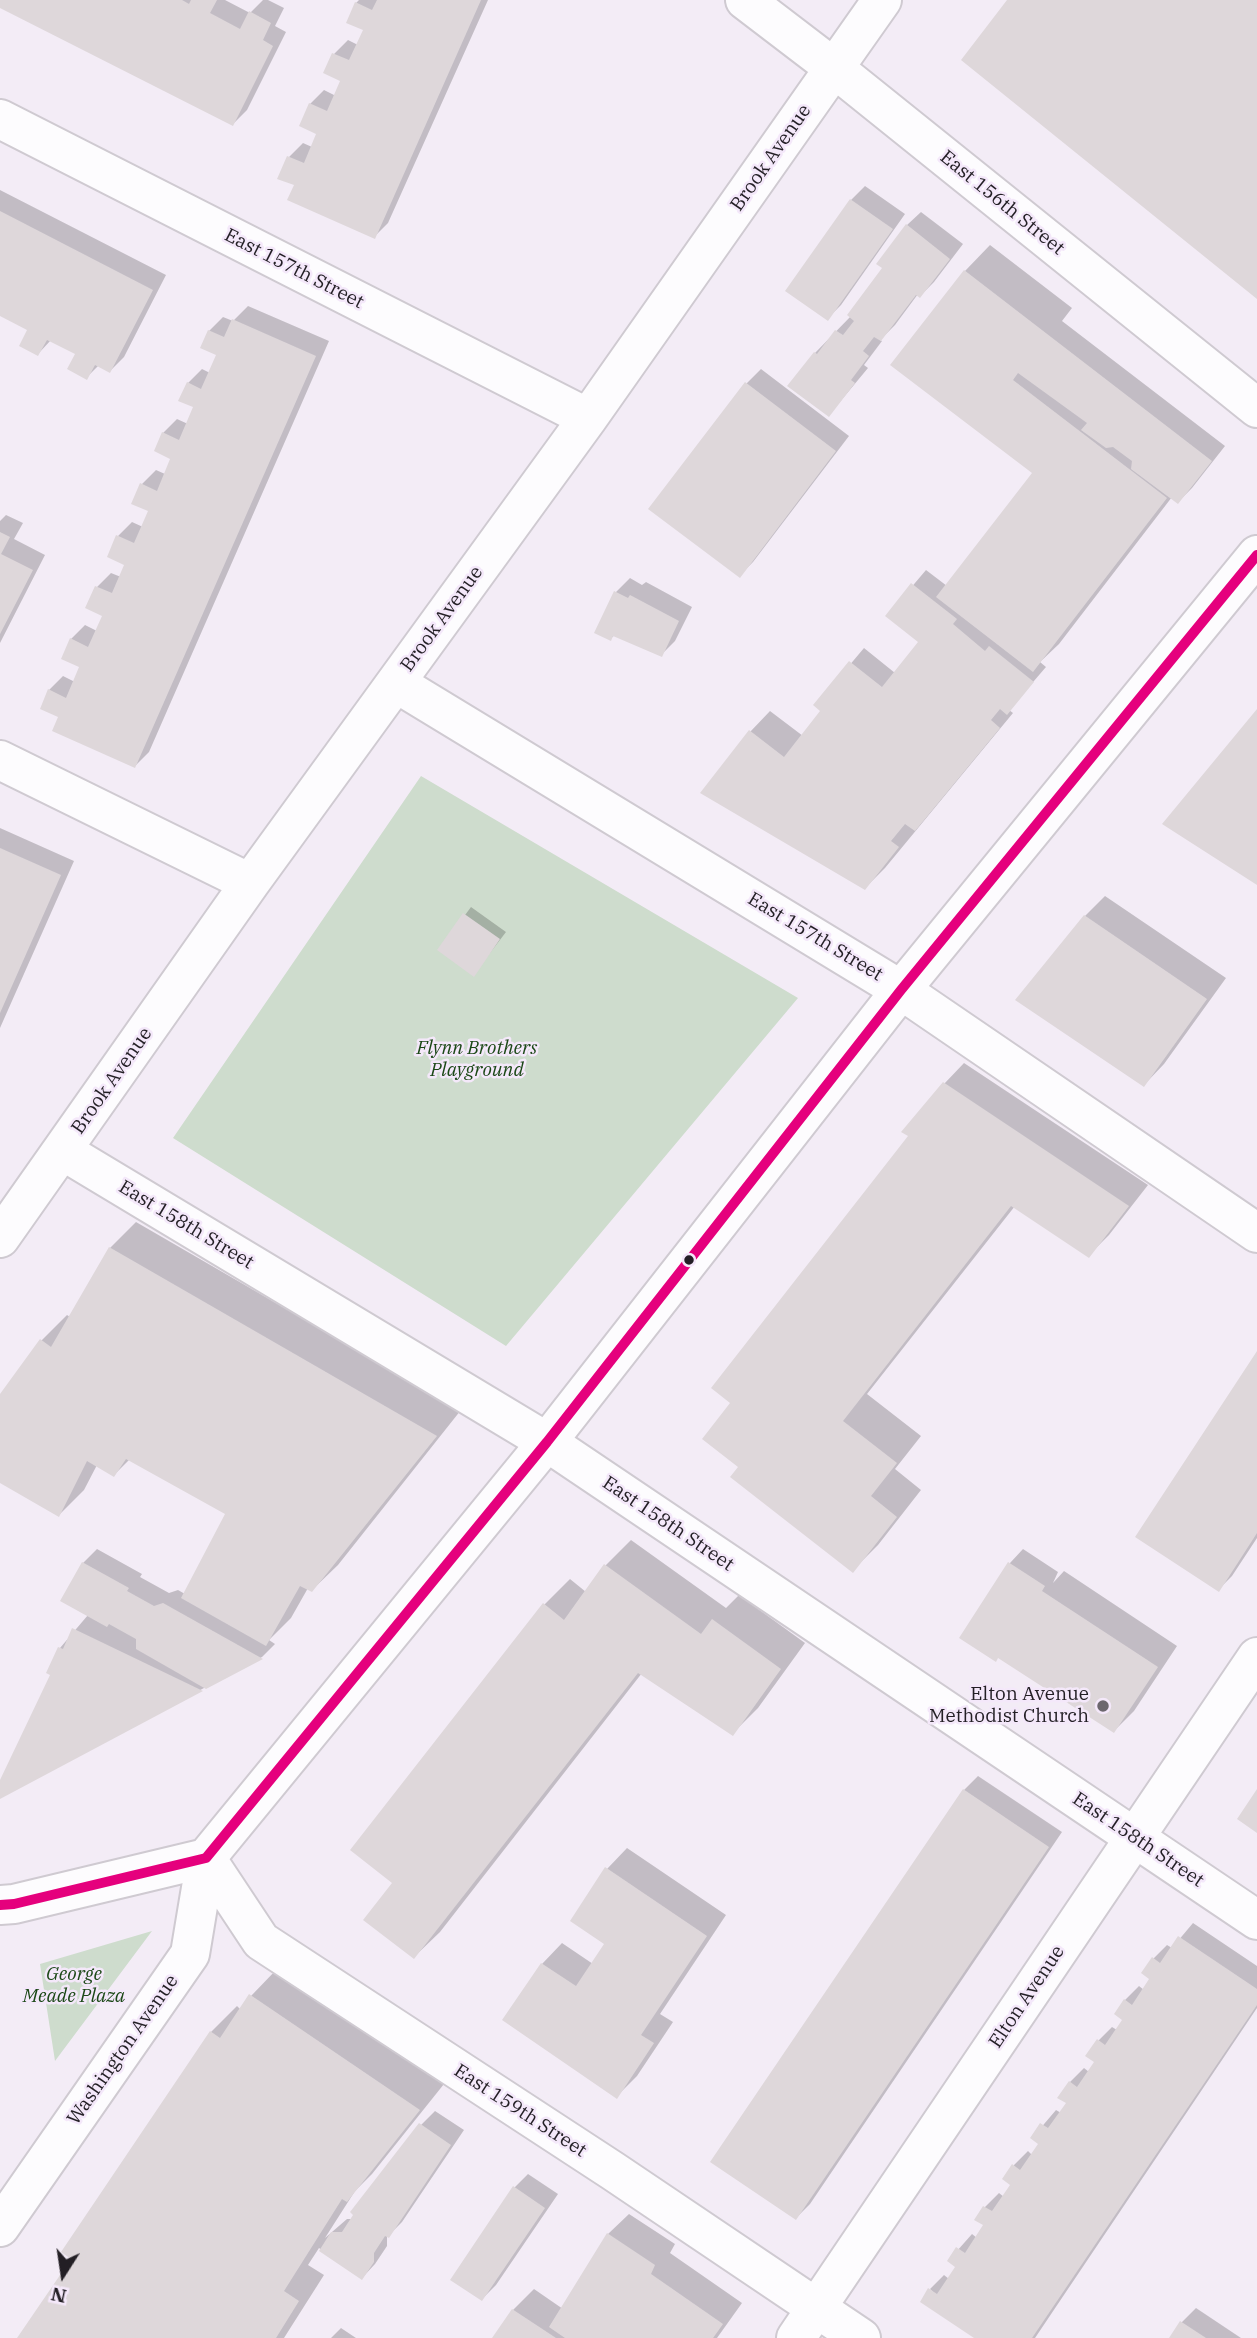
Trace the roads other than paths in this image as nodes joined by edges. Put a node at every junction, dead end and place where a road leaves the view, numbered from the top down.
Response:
1 (745, 0) edge
2 (882, 0) edge
3 (834, 68) junction
4 (0, 119) edge
5 (1257, 408) edge
6 (588, 418) junction
7 (1257, 555) edge
8 (396, 683) junction
9 (0, 760) edge
10 (250, 883) junction
11 (901, 990) junction
12 (63, 1151) junction
13 (1257, 1234) edge
14 (0, 1238) edge
15 (547, 1442) junction
16 (1257, 1657) edge
17 (1135, 1838) junction
18 (206, 1858) junction
19 (0, 1905) edge
20 (1257, 1920) edge
21 (0, 2227) edge
22 (806, 2323) edge
23 (861, 2338) edge

1 - 3 street, East 156th Street
2 - 3 street, Brook Avenue
3 - 5 street, East 156th Street
3 - 6 street, Brook Avenue
4 - 6 street, East 157th Street
6 - 8 street, Brook Avenue
7 - 11 street
8 - 10 street, Brook Avenue
8 - 11 street, East 157th Street
9 - 10 street
10 - 12 street, Brook Avenue
11 - 13 street, East 157th Street
11 - 15 street
12 - 14 street, Brook Avenue
12 - 15 street, East 158th Street
15 - 17 street, East 158th Street
15 - 18 street
16 - 17 street, Elton Avenue
17 - 20 street, East 158th Street
17 - 22 street, Elton Avenue
18 - 19 street
18 - 21 street, Washington Avenue
18 - 22 street, East 159th Street
22 - 23 street, East 159th Street

